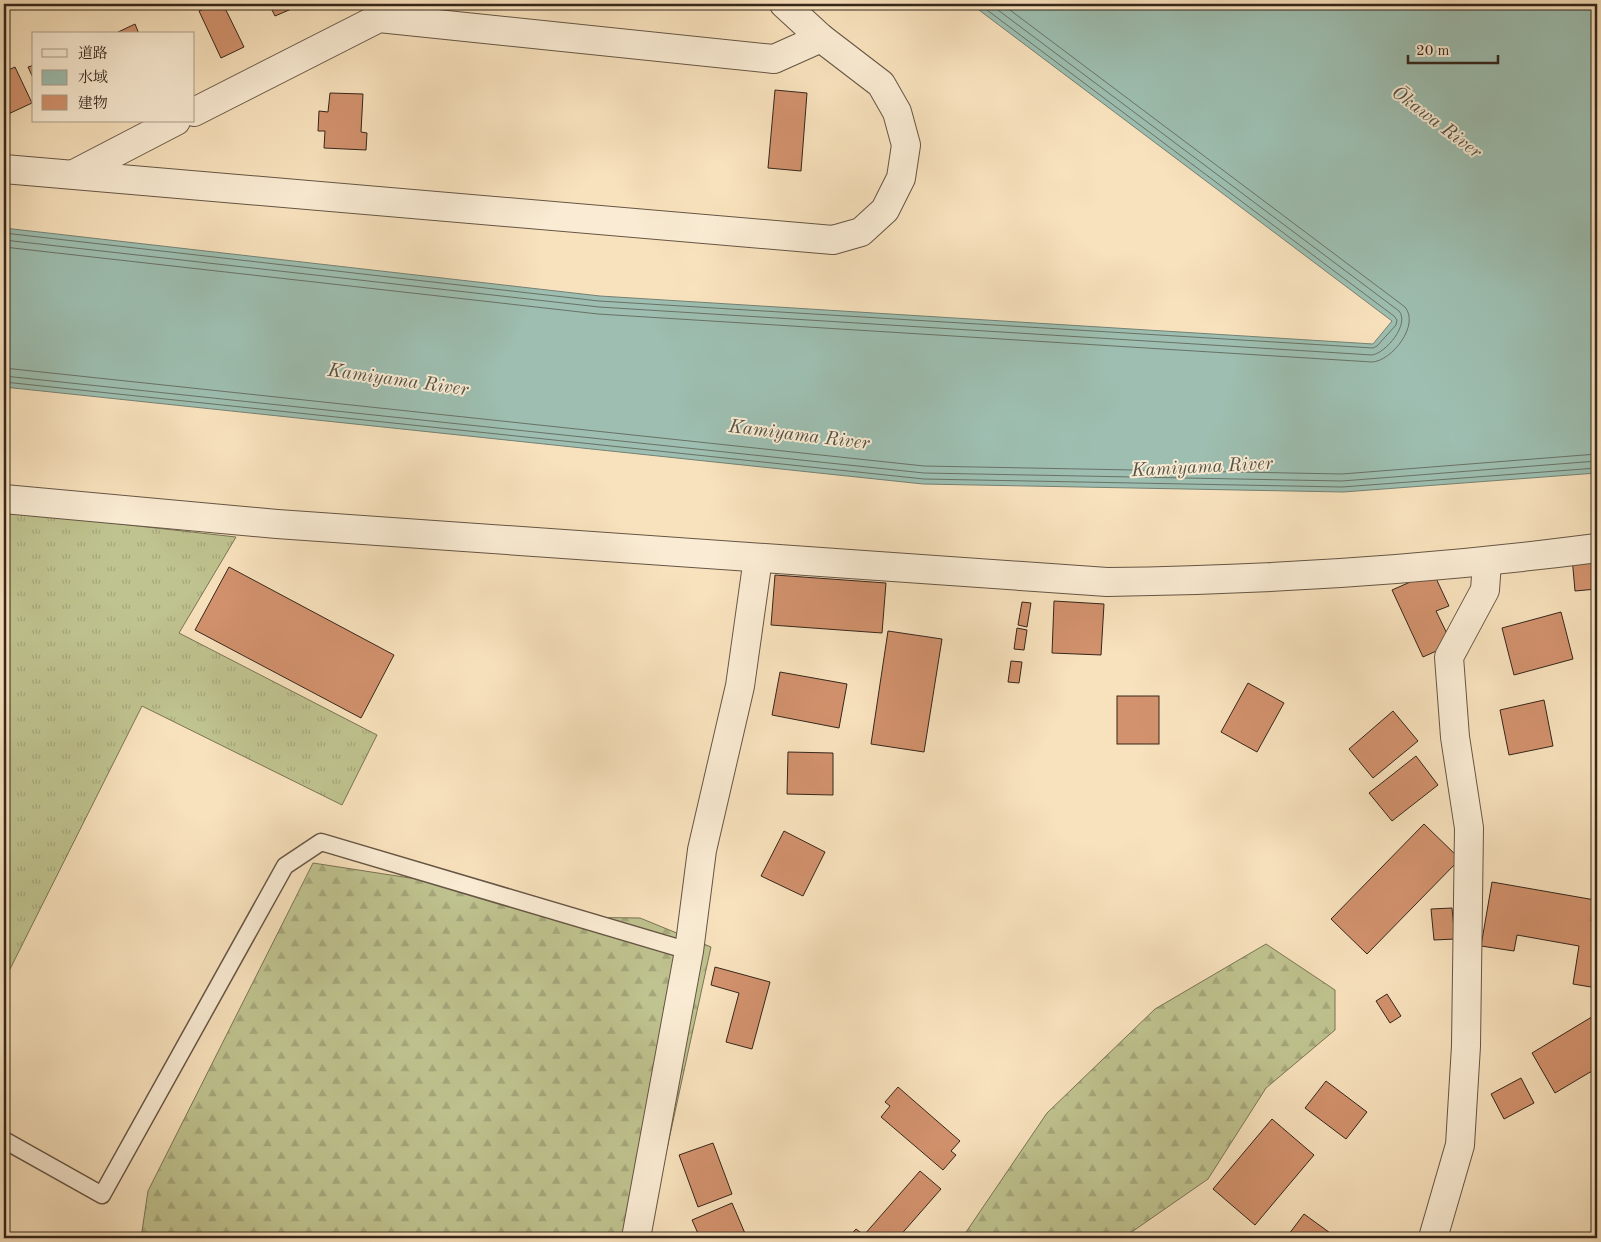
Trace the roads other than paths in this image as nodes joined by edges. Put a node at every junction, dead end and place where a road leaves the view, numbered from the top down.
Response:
1 (784, 4) edge
2 (375, 11) edge
3 (820, 38) junction
4 (195, 111) edge
5 (174, 122) edge
6 (4, 169) edge
7 (74, 174) junction
8 (4, 499) edge
9 (1597, 548) edge
10 (758, 558) junction
11 (1487, 562) junction
12 (689, 951) junction
13 (4, 1140) edge
14 (636, 1238) edge
15 (1433, 1238) edge

1 - 3 street
2 - 3 street
2 - 4 street
3 - 7 street
5 - 7 street
6 - 7 street
8 - 10 street
9 - 11 street
10 - 11 street
10 - 12 street
11 - 15 street
12 - 13 lane
12 - 14 street

